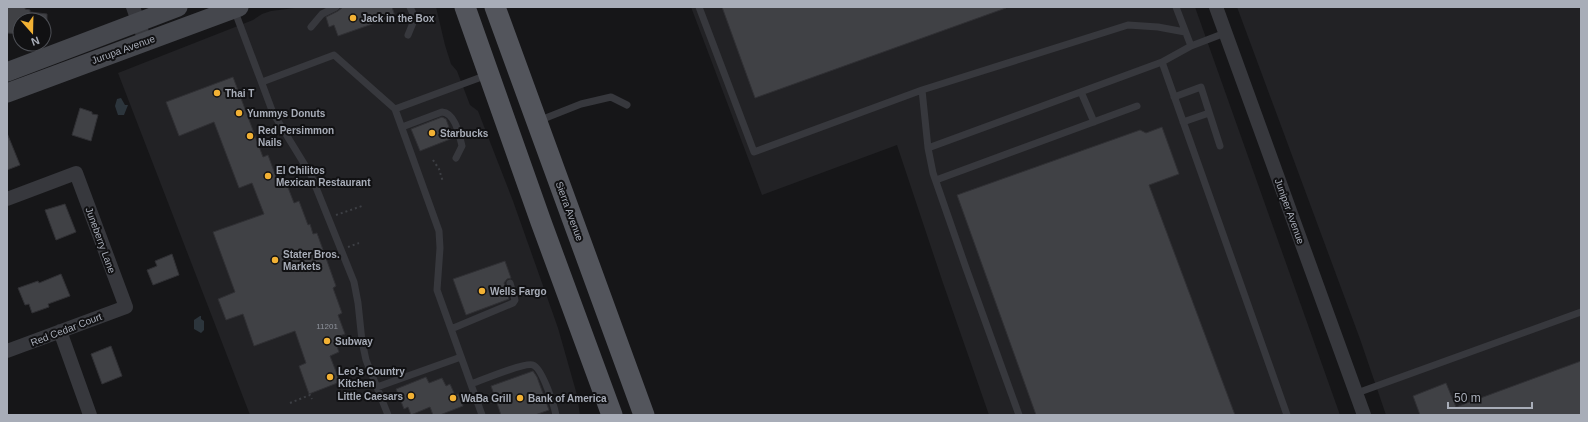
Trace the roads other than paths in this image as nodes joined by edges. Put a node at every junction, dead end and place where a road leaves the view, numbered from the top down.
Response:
1 (178, 7) edge
2 (336, 7) edge
3 (410, 7) edge
4 (465, 7) edge
5 (495, 7) edge
6 (699, 7) edge
7 (1176, 7) edge
8 (1216, 7) edge
9 (236, 8) edge
10 (136, 15) edge
11 (311, 27) dead end
12 (1185, 32) junction
13 (1225, 33) junction
14 (408, 35) dead end
15 (145, 41) junction
16 (1190, 46) junction
17 (1162, 62) junction
18 (7, 72) edge
19 (489, 74) junction
20 (262, 82) junction
21 (922, 90) junction
22 (1081, 92) junction
23 (7, 93) edge
24 (1174, 97) junction
25 (627, 105) dead end
26 (1137, 106) dead end
27 (395, 109) junction
28 (1209, 113) junction
29 (537, 121) junction
30 (1094, 122) junction
31 (1183, 122) junction
32 (402, 127) junction
33 (1220, 146) dead end
34 (928, 148) junction
35 (456, 158) dead end
36 (936, 180) junction
37 (7, 199) edge
38 (510, 283) dead end
39 (126, 307) joint
40 (573, 311) junction
41 (1581, 312) edge
42 (450, 329) junction
43 (60, 331) junction
44 (7, 352) edge
45 (461, 357) junction
46 (471, 384) junction
47 (377, 387) junction
48 (1356, 393) junction
49 (90, 415) edge
50 (388, 415) edge
51 (482, 415) edge
52 (556, 415) edge
53 (612, 415) edge
54 (632, 415) edge
55 (644, 415) edge
56 (1019, 415) edge
57 (1287, 415) edge
58 (1364, 415) edge

1 - 10 main road, Jurupa Avenue
2 - 11 lane
3 - 14 lane
4 - 19 main road
5 - 29 main road, Sierra Avenue
6 - 21 lane
7 - 12 lane
8 - 13 street, Juniper Avenue
9 - 15 main road, Jurupa Avenue
9 - 20 lane
10 - 15 street
10 - 18 main road, Jurupa Avenue
12 - 16 lane
12 - 21 lane
13 - 16 lane
13 - 48 street, Juniper Avenue
15 - 23 main road, Jurupa Avenue
16 - 17 lane
17 - 22 lane
17 - 24 lane
19 - 27 lane
19 - 40 main road
20 - 27 lane
20 - 47 lane
21 - 34 lane
22 - 30 lane
22 - 34 lane
24 - 28 lane
24 - 31 lane
25 - 29 lane
26 - 30 lane
27 - 32 lane
28 - 31 lane
28 - 33 lane
29 - 55 main road, Sierra Avenue
30 - 36 lane
31 - 57 lane
32 - 35 lane
32 - 42 lane
34 - 36 lane
36 - 56 lane
37 - 39 street, Juneberry Lane
38 - 42 lane
39 - 43 street, Red Cedar Court
40 - 53 main road
40 - 54 main road
41 - 48 lane
42 - 45 lane
43 - 44 street, Red Cedar Court
43 - 49 street
45 - 46 lane
45 - 47 lane
46 - 51 lane
46 - 52 lane
47 - 50 lane
48 - 58 street, Juniper Avenue

